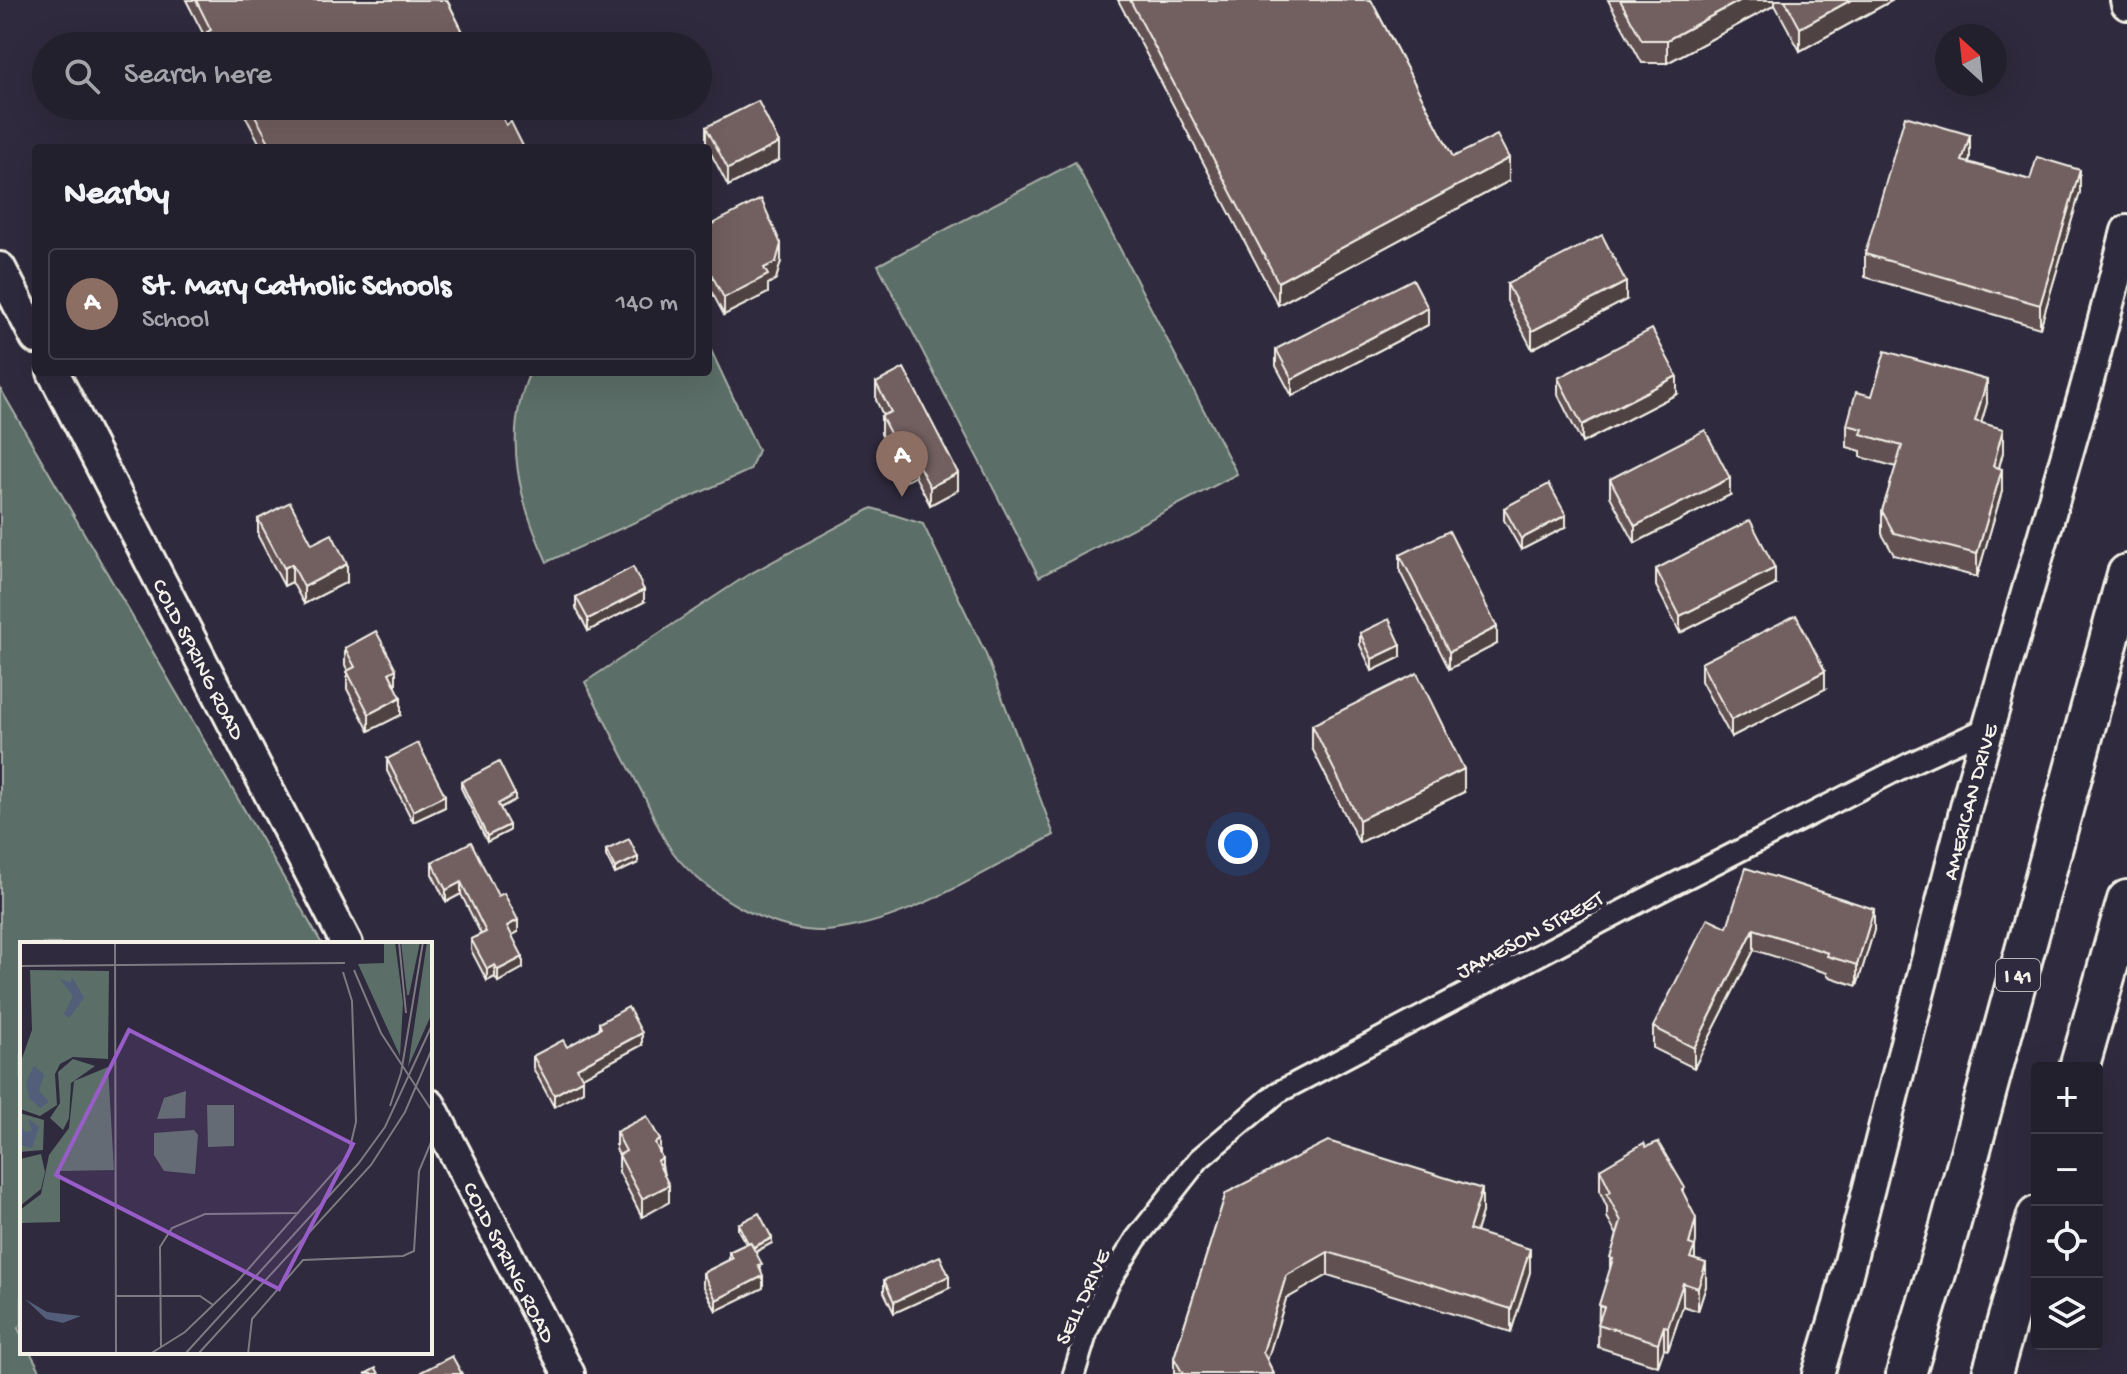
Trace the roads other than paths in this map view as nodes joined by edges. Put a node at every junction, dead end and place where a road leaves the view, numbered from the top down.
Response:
1 (2127, 231) edge
2 (0, 268) edge
3 (32, 330) edge
4 (55, 376) edge
5 (2127, 574) edge
6 (1987, 728) junction
7 (2127, 900) edge
8 (346, 942) edge
9 (2081, 1062) edge
10 (432, 1109) edge
11 (2031, 1237) edge
12 (1136, 1239) joint
13 (569, 1374) edge
14 (1074, 1374) edge
15 (1818, 1374) edge
16 (1906, 1374) edge
17 (1992, 1374) edge

1 - 6 street, AMERICAN DRIVE
2 - 3 street
4 - 8 street, COLD SPRING ROAD
5 - 16 highway, I 41
6 - 12 street, JAMESON STREET
6 - 15 street, AMERICAN DRIVE
7 - 9 highway
10 - 13 street, COLD SPRING ROAD
11 - 17 highway
12 - 14 street, SELL DRIVE

